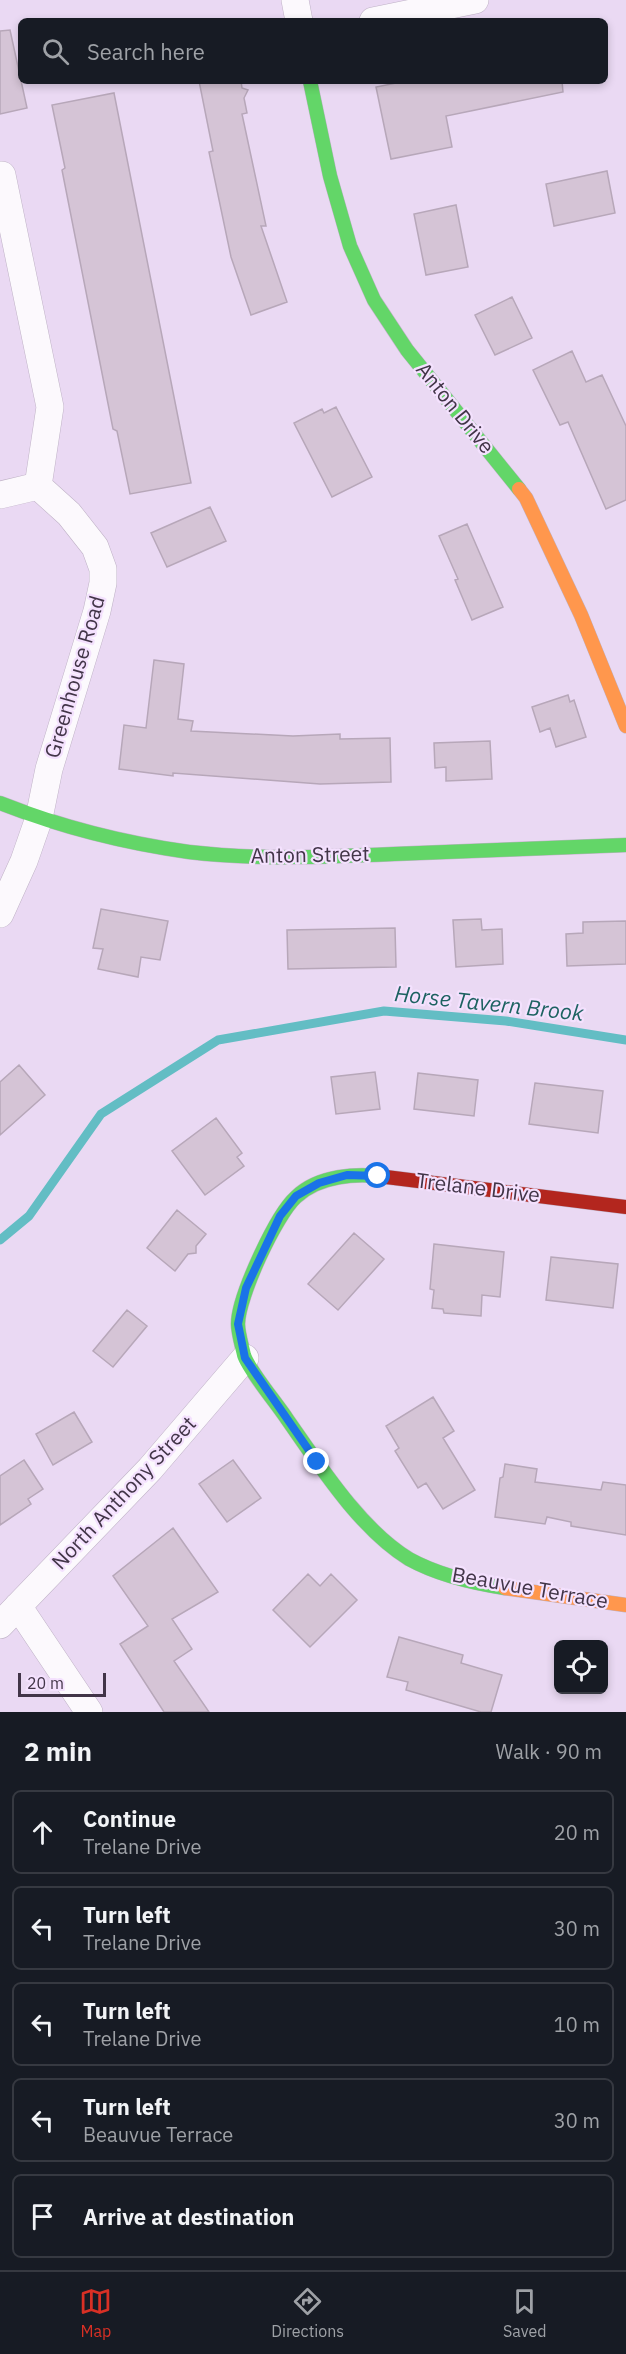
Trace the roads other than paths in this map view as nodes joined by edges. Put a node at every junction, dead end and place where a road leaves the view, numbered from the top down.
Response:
1 (295, 0) edge
2 (475, 0) edge
3 (298, 18) edge
4 (388, 18) edge
5 (311, 84) edge
6 (0, 176) edge
7 (39, 486) junction
8 (0, 495) edge
9 (626, 726) edge
10 (0, 803) edge
11 (39, 818) junction
12 (626, 845) edge
13 (0, 914) edge
14 (626, 1207) edge
15 (245, 1358) junction
16 (626, 1605) edge
17 (9, 1616) edge
18 (89, 1712) edge

1 - 3 street
2 - 4 street
5 - 9 street, Anton Drive
6 - 7 street
7 - 8 street
7 - 11 street, Greenhouse Road
10 - 11 street, Anton Street
11 - 12 street, Anton Street
11 - 13 street, Greenhouse Road
14 - 15 street, Trelane Drive
15 - 16 street, Beauvue Terrace
15 - 17 street, North Anthony Street
17 - 18 street

